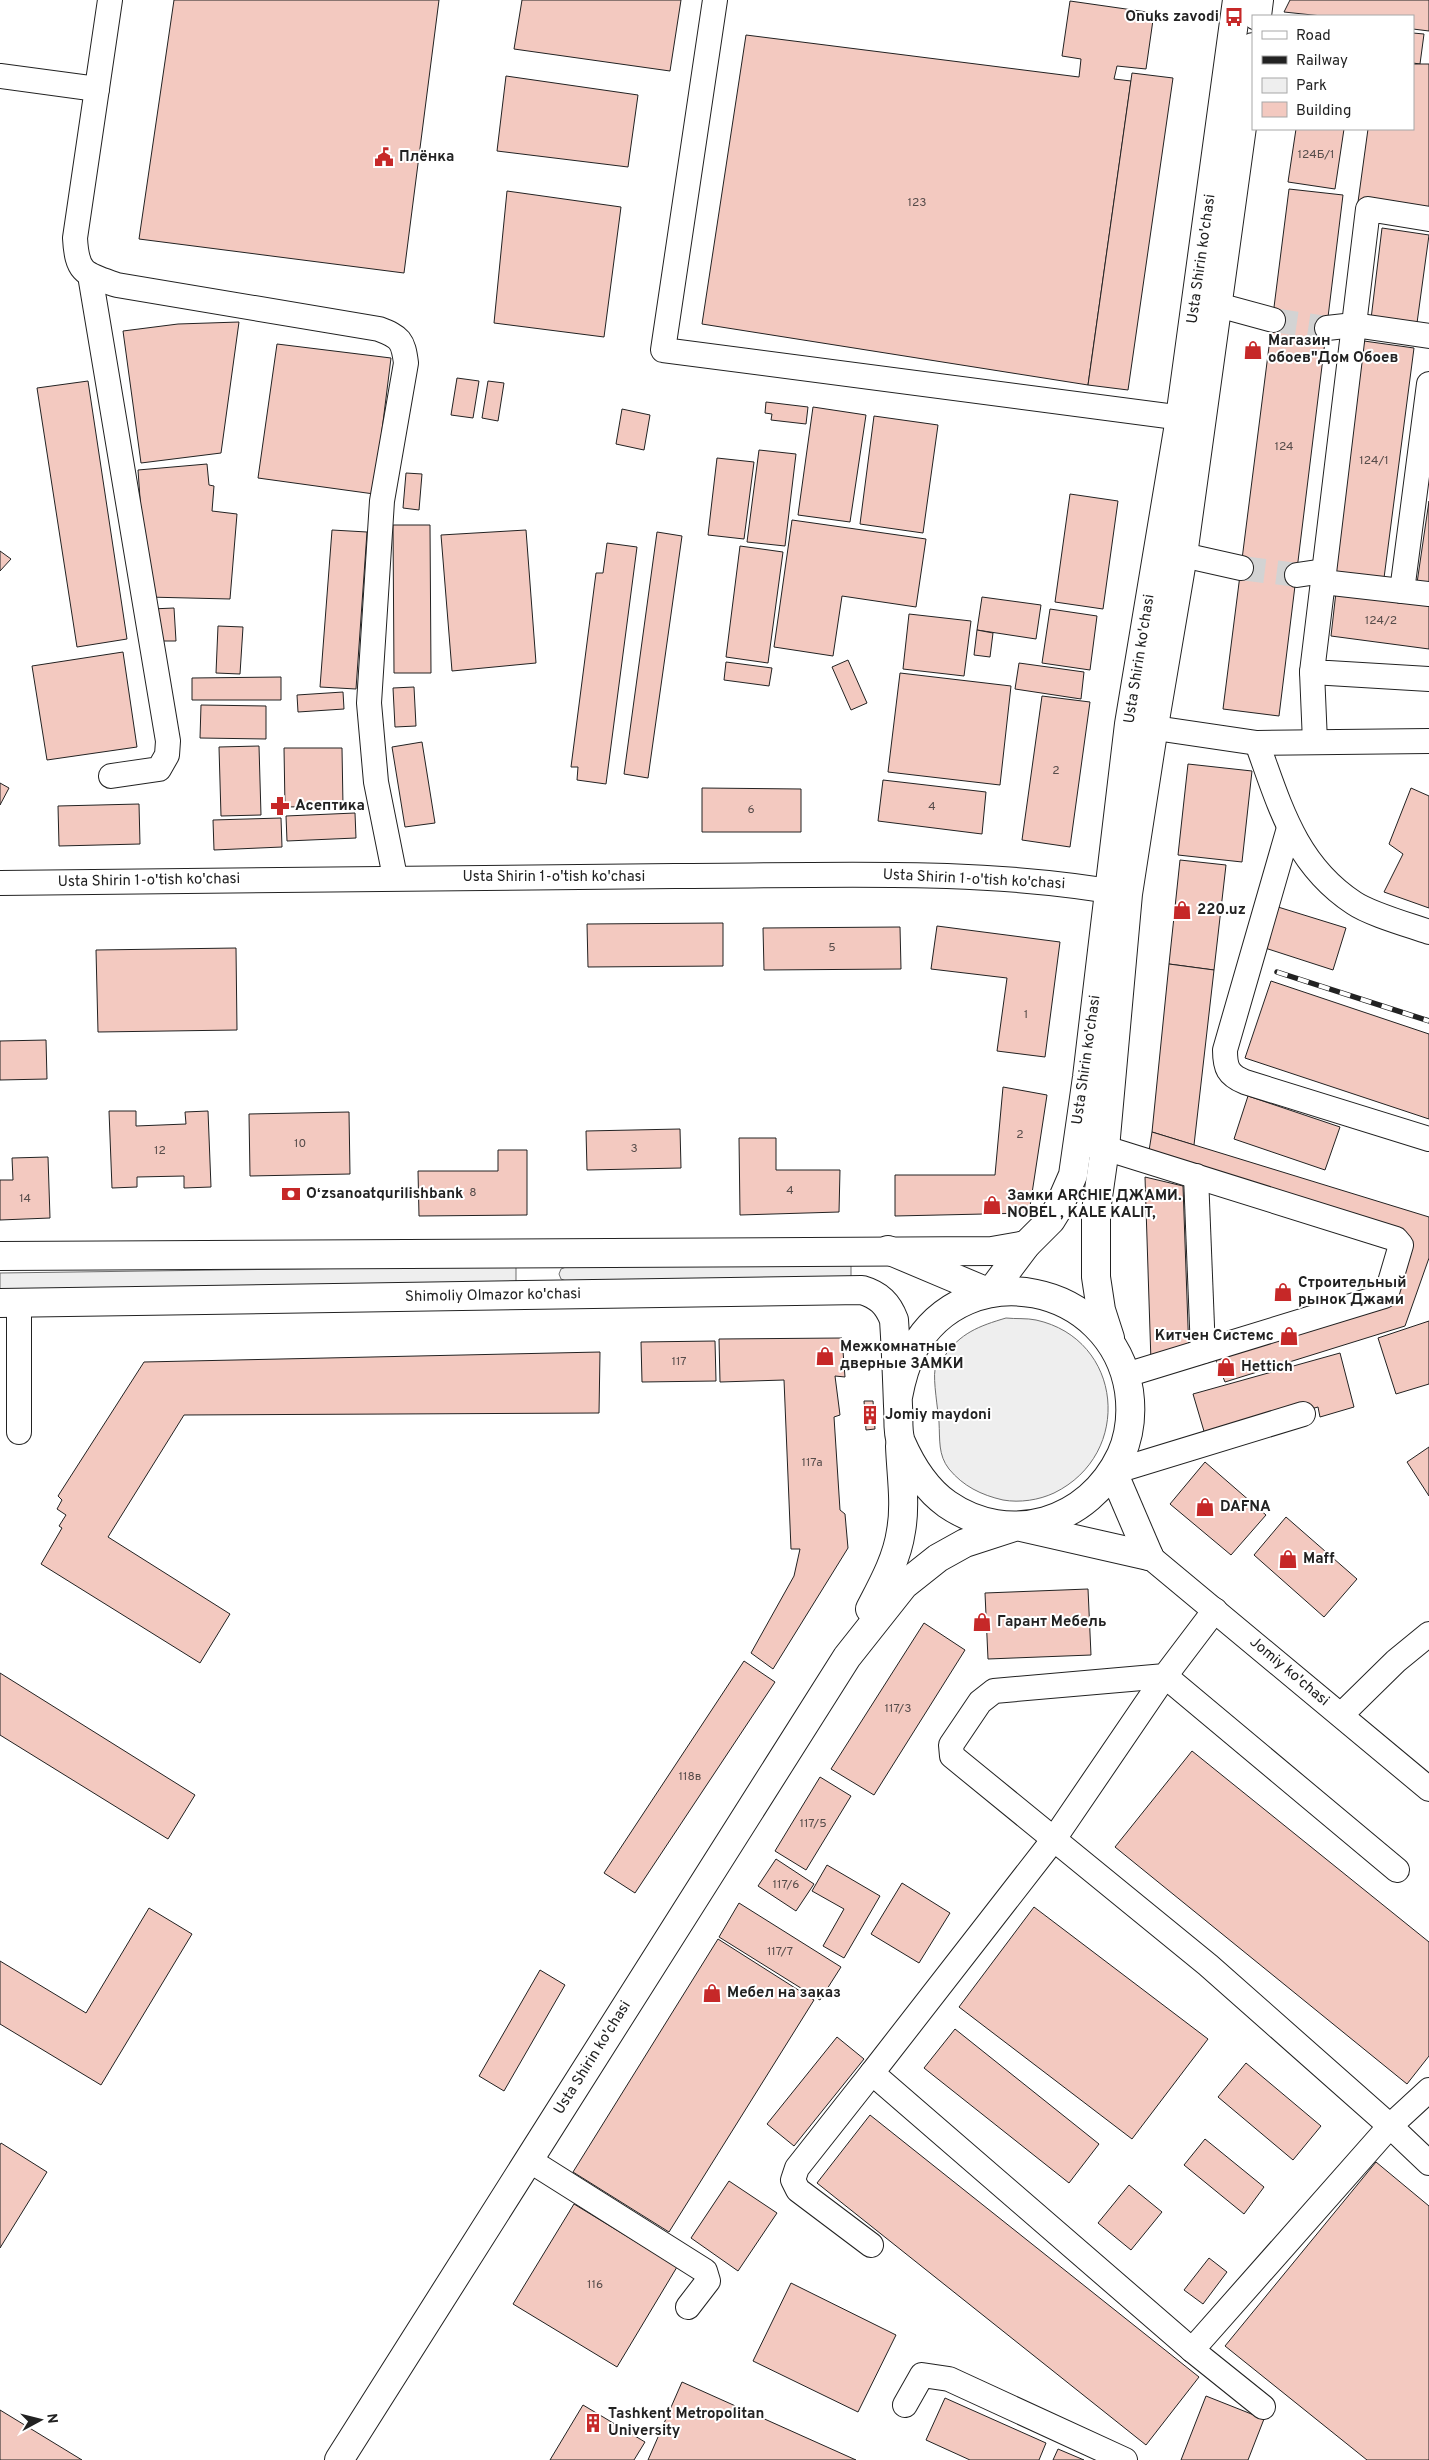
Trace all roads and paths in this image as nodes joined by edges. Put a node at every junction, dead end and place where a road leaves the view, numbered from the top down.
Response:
1 (110, 0) edge
2 (715, 0) edge
3 (1237, 0) edge
4 (1259, 0) edge
5 (1257, 15) edge
6 (1252, 54) edge
7 (0, 76) edge
8 (97, 90) junction
9 (1429, 219) edge
10 (90, 275) junction
11 (1218, 306) junction
12 (1272, 320) tunnel mouth
13 (1354, 325) junction
14 (1327, 328) tunnel mouth
15 (1429, 336) edge
16 (1429, 384) edge
17 (1191, 419) junction
18 (1183, 555) junction
19 (1241, 568) tunnel mouth
20 (1297, 575) tunnel mouth
21 (1324, 576) junction
22 (1402, 591) junction
23 (1429, 594) edge
24 (1312, 672) junction
25 (1429, 679) edge
26 (1141, 725) junction
27 (1429, 740) edge
28 (1315, 742) junction
29 (1257, 743) junction
30 (111, 776) dead end
31 (1289, 828) junction
32 (396, 877) junction
33 (0, 882) edge
34 (1118, 892) junction
35 (1429, 932) edge
36 (1429, 1139) edge
37 (1076, 1142) junction
38 (1105, 1148) junction
39 (1196, 1176) junction
40 (1026, 1245) junction
41 (888, 1250) junction
42 (540, 1252) junction
43 (0, 1256) edge
44 (990, 1293) junction
45 (541, 1295) junction
46 (10, 1303) edge
47 (1112, 1344) junction
48 (1203, 1351) junction
49 (1126, 1375) junction
50 (898, 1397) junction
51 (1304, 1414) dead end
52 (19, 1432) dead end
53 (900, 1440) junction
54 (1113, 1472) junction
55 (1017, 1526) junction
56 (1149, 1556) junction
57 (1215, 1610) junction
58 (1429, 1634) edge
59 (847, 1657) junction
60 (1165, 1676) junction
61 (1341, 1714) junction
62 (1429, 1789) edge
63 (1054, 1839) junction
64 (1397, 1870) dead end
65 (872, 2073) junction
66 (1429, 2090) edge
67 (1390, 2126) junction
68 (529, 2160) junction
69 (1429, 2162) edge
70 (871, 2246) dead end
71 (688, 2307) dead end
72 (1192, 2350) junction
73 (905, 2405) dead end
74 (1263, 2407) dead end
75 (339, 2460) edge
76 (1125, 2460) edge

1 - 8 street
2 - 17 street
3 - 17 main road, Usta Shirin ko'chasi
4 - 5 main road
6 - 11 main road, Usta Shirin ko'chasi
7 - 8 street
8 - 10 street
9 - 13 street
10 - 30 street
10 - 32 street
11 - 12 street
11 - 17 main road, Usta Shirin ko'chasi
13 - 14 street
13 - 15 street
13 - 21 street
16 - 22 street
17 - 18 main road, Usta Shirin ko'chasi
17 - 26 main road, Usta Shirin ko'chasi
18 - 19 street
18 - 26 main road, Usta Shirin ko'chasi
20 - 21 street
21 - 22 street
21 - 24 street
22 - 23 street
24 - 25 street
24 - 28 street
26 - 29 street
26 - 34 main road, Usta Shirin ko'chasi
27 - 28 street
28 - 29 street
29 - 31 street
31 - 35 street
31 - 36 street
32 - 33 street, Usta Shirin 1-o'tish ko'chasi
32 - 34 street, Usta Shirin 1-o'tish ko'chasi
34 - 37 main road, Usta Shirin ko'chasi
34 - 38 main road, Usta Shirin ko'chasi
37 - 38 street
37 - 40 main road, Usta Shirin ko'chasi
38 - 39 street
38 - 47 main road, Usta Shirin ko'chasi
39 - 48 street
39 - 48 street
40 - 41 main road
40 - 44 main road, Usta Shirin ko'chasi
41 - 42 main road
41 - 44 main road
42 - 43 main road
42 - 45 main road
44 - 47 main road
44 - 50 main road
45 - 46 main road, Shimoliy Olmazor ko'chasi
45 - 50 main road, Shimoliy Olmazor ko'chasi
46 - 52 street
47 - 49 main road
48 - 49 street
49 - 54 main road
50 - 53 main road
51 - 54 street
53 - 55 main road
53 - 59 main road, Usta Shirin ko'chasi
54 - 55 main road
54 - 56 main road
55 - 56 main road
55 - 59 main road, Usta Shirin ko'chasi
56 - 57 street, Jomiy ko'chasi
57 - 60 street
57 - 61 street, Jomiy ko'chasi
58 - 61 street
59 - 68 main road, Usta Shirin ko'chasi
60 - 63 street
60 - 63 street
60 - 64 street
61 - 62 street, Jomiy ko'chasi
63 - 65 street
63 - 67 street
65 - 70 street
65 - 72 street
66 - 67 street
67 - 69 street
67 - 72 street
68 - 71 street
68 - 75 main road, Usta Shirin ko'chasi
72 - 74 street
73 - 76 street

